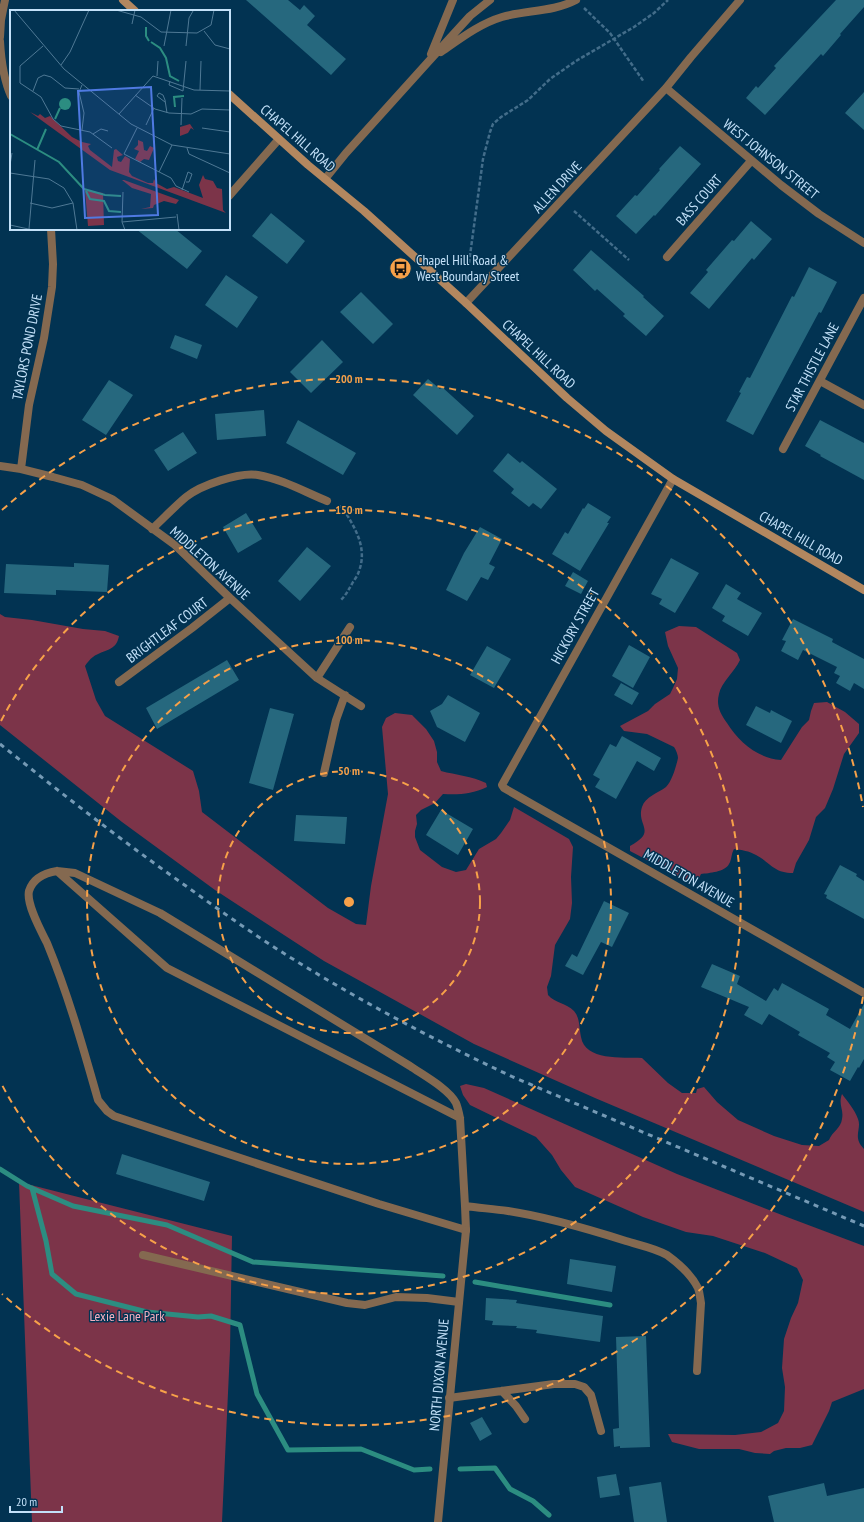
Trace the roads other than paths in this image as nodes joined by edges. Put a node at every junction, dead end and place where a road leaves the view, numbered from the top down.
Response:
1 (5, 0) edge
2 (123, 0) edge
3 (453, 0) edge
4 (490, 0) edge
5 (576, 0) edge
6 (740, 0) edge
7 (134, 10) edge
8 (0, 37) edge
9 (0, 41) edge
10 (429, 60) junction
11 (666, 88) junction
12 (10, 93) edge
13 (230, 95) edge
14 (279, 139) junction
15 (751, 160) junction
16 (325, 179) junction
17 (230, 195) edge
18 (51, 230) edge
19 (864, 243) edge
20 (667, 257) dead end
21 (864, 298) edge
22 (466, 304) junction
23 (820, 381) junction
24 (864, 405) edge
25 (783, 449) dead end
26 (0, 466) edge
27 (21, 469) junction
28 (673, 479) junction
29 (327, 501) road end
30 (152, 529) junction
31 (864, 590) edge
32 (230, 598) junction
33 (350, 627) dead end
34 (317, 678) junction
35 (119, 682) dead end
36 (345, 695) junction
37 (361, 706) dead end
38 (324, 773) dead end
39 (502, 786) joint
40 (57, 871) junction
41 (864, 993) edge
42 (460, 1118) junction
43 (466, 1206) junction
44 (466, 1230) junction
45 (143, 1255) dead end
46 (458, 1302) junction
47 (696, 1370) dead end
48 (502, 1391) junction
49 (449, 1398) junction
50 (525, 1419) dead end
51 (601, 1431) dead end
52 (438, 1522) edge

1 - 8 street
2 - 7 main road
3 - 10 street
4 - 10 street
5 - 10 street
6 - 11 street, ALLEN DRIVE
9 - 12 street
10 - 16 street
11 - 15 street, WEST JOHNSON STREET
11 - 22 street, ALLEN DRIVE
13 - 14 main road, CHAPEL HILL ROAD
14 - 16 main road, CHAPEL HILL ROAD
14 - 17 street
15 - 19 street, WEST JOHNSON STREET
15 - 20 street, BASS COURT
16 - 22 main road, CHAPEL HILL ROAD
18 - 27 street, TAYLORS POND DRIVE
21 - 23 street, STAR THISTLE LANE
22 - 28 main road, CHAPEL HILL ROAD
23 - 24 street
23 - 25 street, STAR THISTLE LANE
26 - 27 street, MIDDLETON AVENUE
27 - 30 street, MIDDLETON AVENUE
28 - 31 main road, CHAPEL HILL ROAD
28 - 39 street, HICKORY STREET
29 - 30 street
30 - 32 street, MIDDLETON AVENUE
32 - 34 street, MIDDLETON AVENUE
32 - 35 street, BRIGHTLEAF COURT
33 - 34 street
34 - 36 street, MIDDLETON AVENUE
36 - 37 street, MIDDLETON AVENUE
36 - 38 street
39 - 41 street, MIDDLETON AVENUE
40 - 42 street
40 - 42 street, NORTH DIXON AVENUE
40 - 44 street
42 - 43 street, NORTH DIXON AVENUE
43 - 44 street, NORTH DIXON AVENUE
43 - 47 street
44 - 46 street, NORTH DIXON AVENUE
45 - 46 street
46 - 49 street, NORTH DIXON AVENUE
48 - 49 street
48 - 50 street
48 - 51 street
49 - 52 street, NORTH DIXON AVENUE

